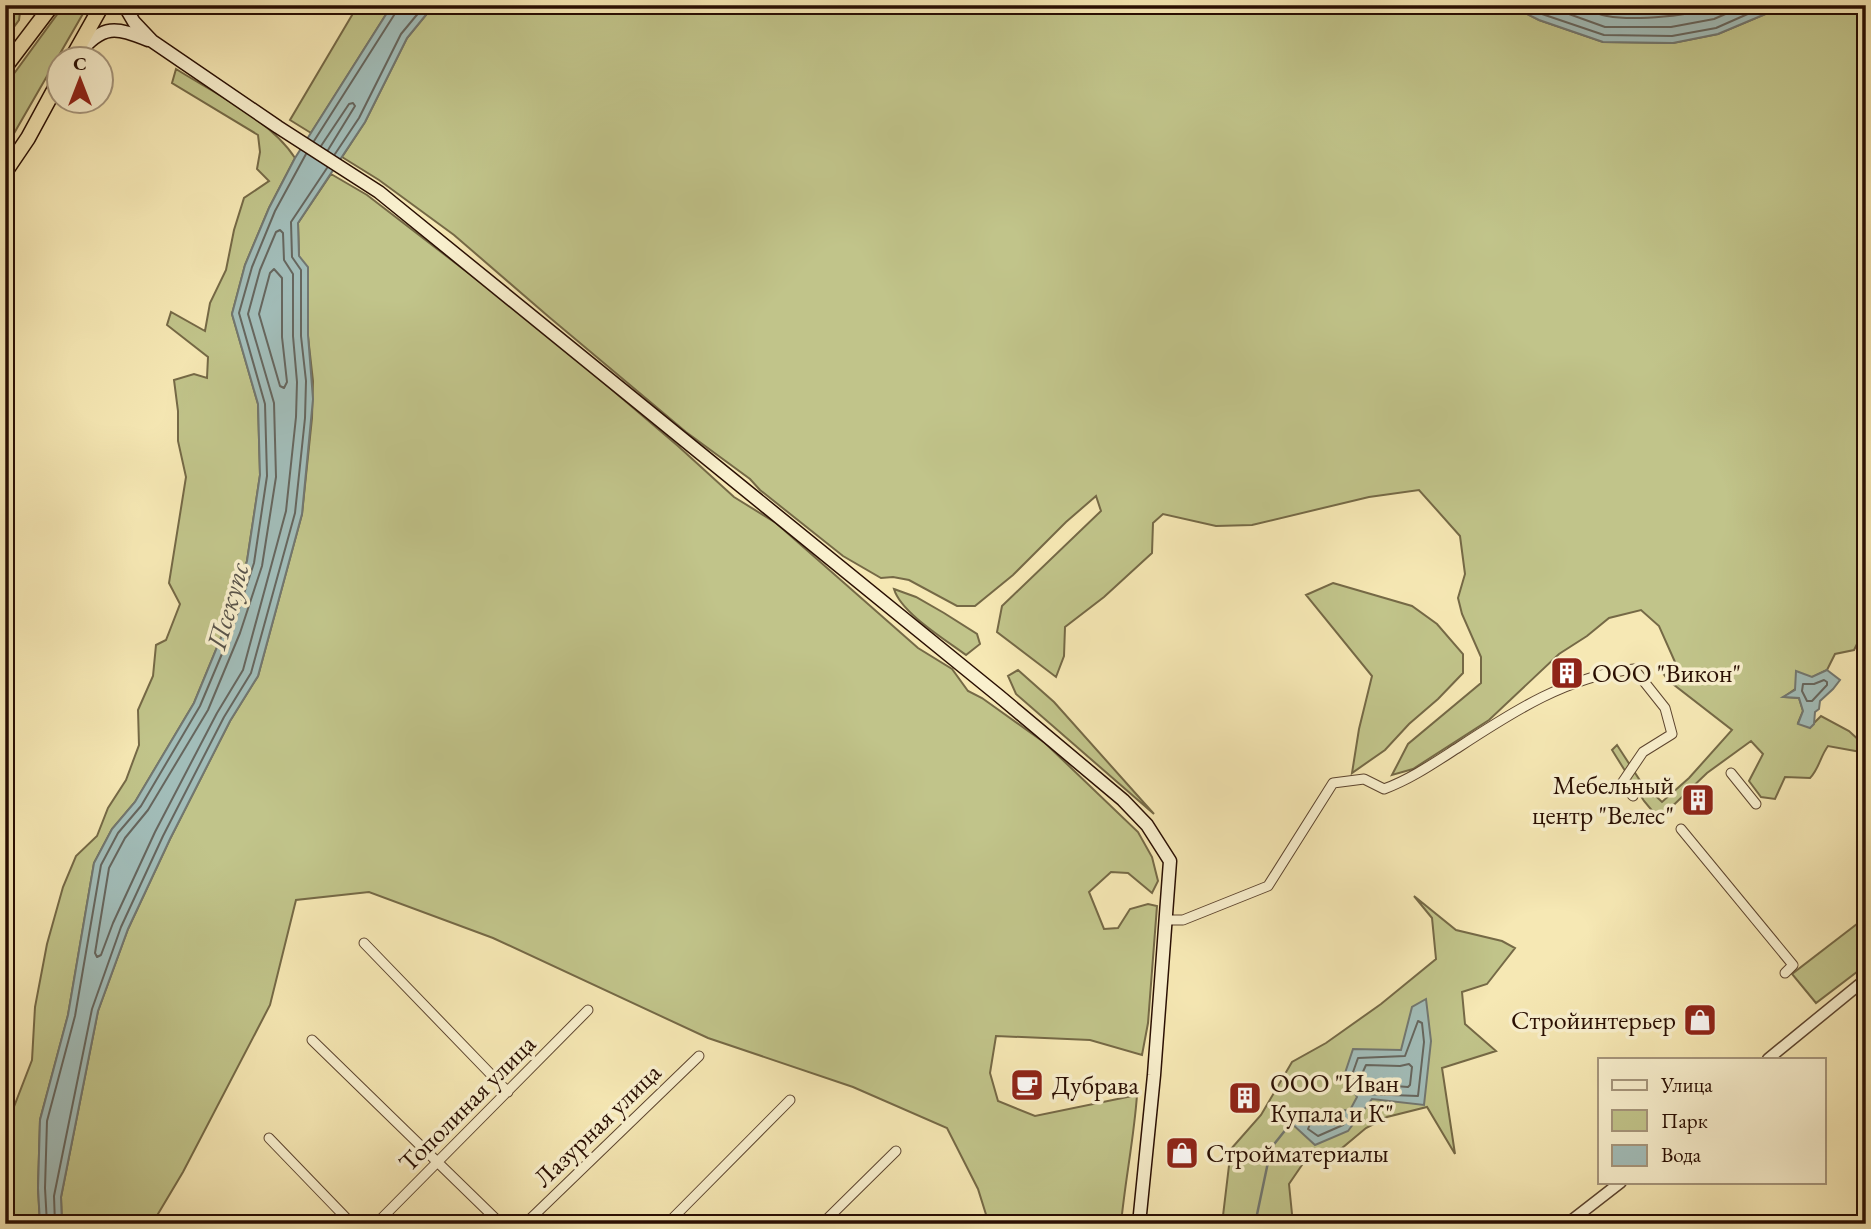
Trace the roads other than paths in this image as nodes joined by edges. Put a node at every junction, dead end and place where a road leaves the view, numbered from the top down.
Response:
1 (52, 5) edge
2 (102, 5) edge
3 (124, 5) edge
4 (152, 41) junction
5 (80, 46) edge
6 (85, 46) edge
7 (5, 67) edge
8 (46, 105) edge
9 (5, 172) edge
10 (1731, 773) dead end
11 (1633, 796) dead end
12 (1756, 804) dead end
13 (1681, 829) dead end
14 (1167, 920) junction
15 (363, 943) dead end
16 (1785, 973) dead end
17 (1866, 979) edge
18 (588, 1010) dead end
19 (313, 1040) dead end
20 (699, 1056) dead end
21 (1769, 1058) edge
22 (508, 1092) junction
23 (790, 1100) dead end
24 (269, 1138) dead end
25 (896, 1151) dead end
26 (438, 1162) junction
27 (1618, 1184) edge
28 (352, 1224) edge
29 (376, 1224) edge
30 (501, 1224) edge
31 (525, 1224) edge
32 (667, 1224) edge
33 (822, 1224) edge
34 (1139, 1224) edge
35 (1567, 1224) edge

1 - 7 highway
2 - 5 highway
3 - 4 main road
4 - 6 main road
4 - 14 main road
8 - 9 highway
10 - 12 street
11 - 14 street
13 - 16 street
14 - 34 main road
15 - 22 street
17 - 21 street
18 - 22 street, Тополиная улица
19 - 26 street
20 - 31 street, Лазурная улица
22 - 26 street, Тополиная улица
23 - 32 street
24 - 28 street
25 - 33 street
26 - 29 street, Тополиная улица
26 - 30 street
27 - 35 street

